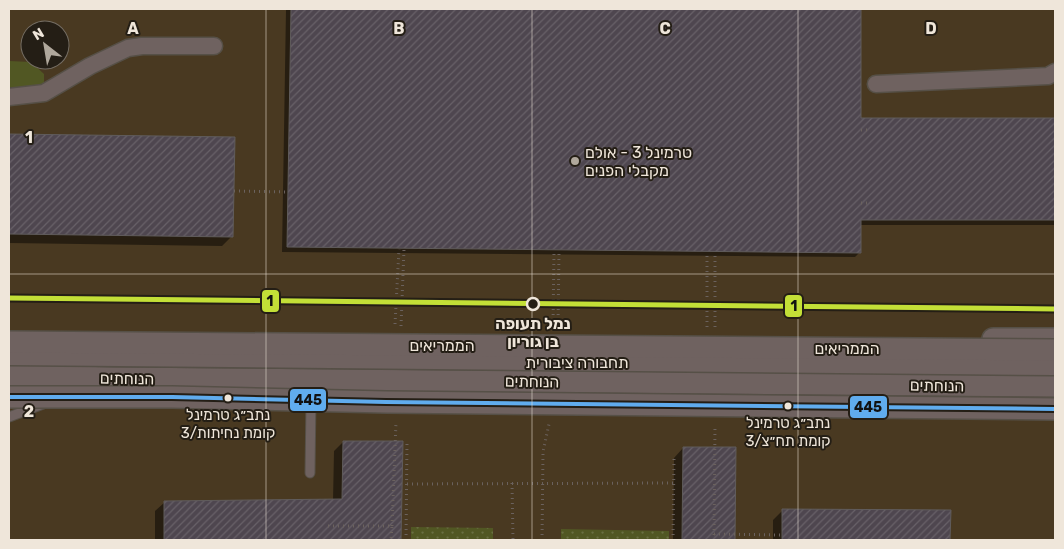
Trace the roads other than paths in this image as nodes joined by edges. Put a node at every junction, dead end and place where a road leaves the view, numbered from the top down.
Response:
1 (214, 46) dead end
2 (1055, 72) edge
3 (876, 84) dead end
4 (9, 98) edge
5 (9, 335) edge
6 (1055, 339) edge
7 (9, 342) edge
8 (1055, 350) edge
9 (9, 357) edge
10 (1055, 367) edge
11 (9, 375) edge
12 (111, 378) junction
13 (311, 379) junction
14 (1055, 386) edge
15 (9, 397) edge
16 (1055, 409) edge
17 (9, 417) edge
18 (310, 473) dead end

1 - 4 street
2 - 3 street
5 - 6 street
7 - 8 street, הממריאים, bridge
9 - 10 street, תחבורה ציבורית, bridge
11 - 12 street, הנוחתים
12 - 13 street, הנוחתים
12 - 17 lane
13 - 14 street, הנוחתים
13 - 18 lane
15 - 16 street, bridge

